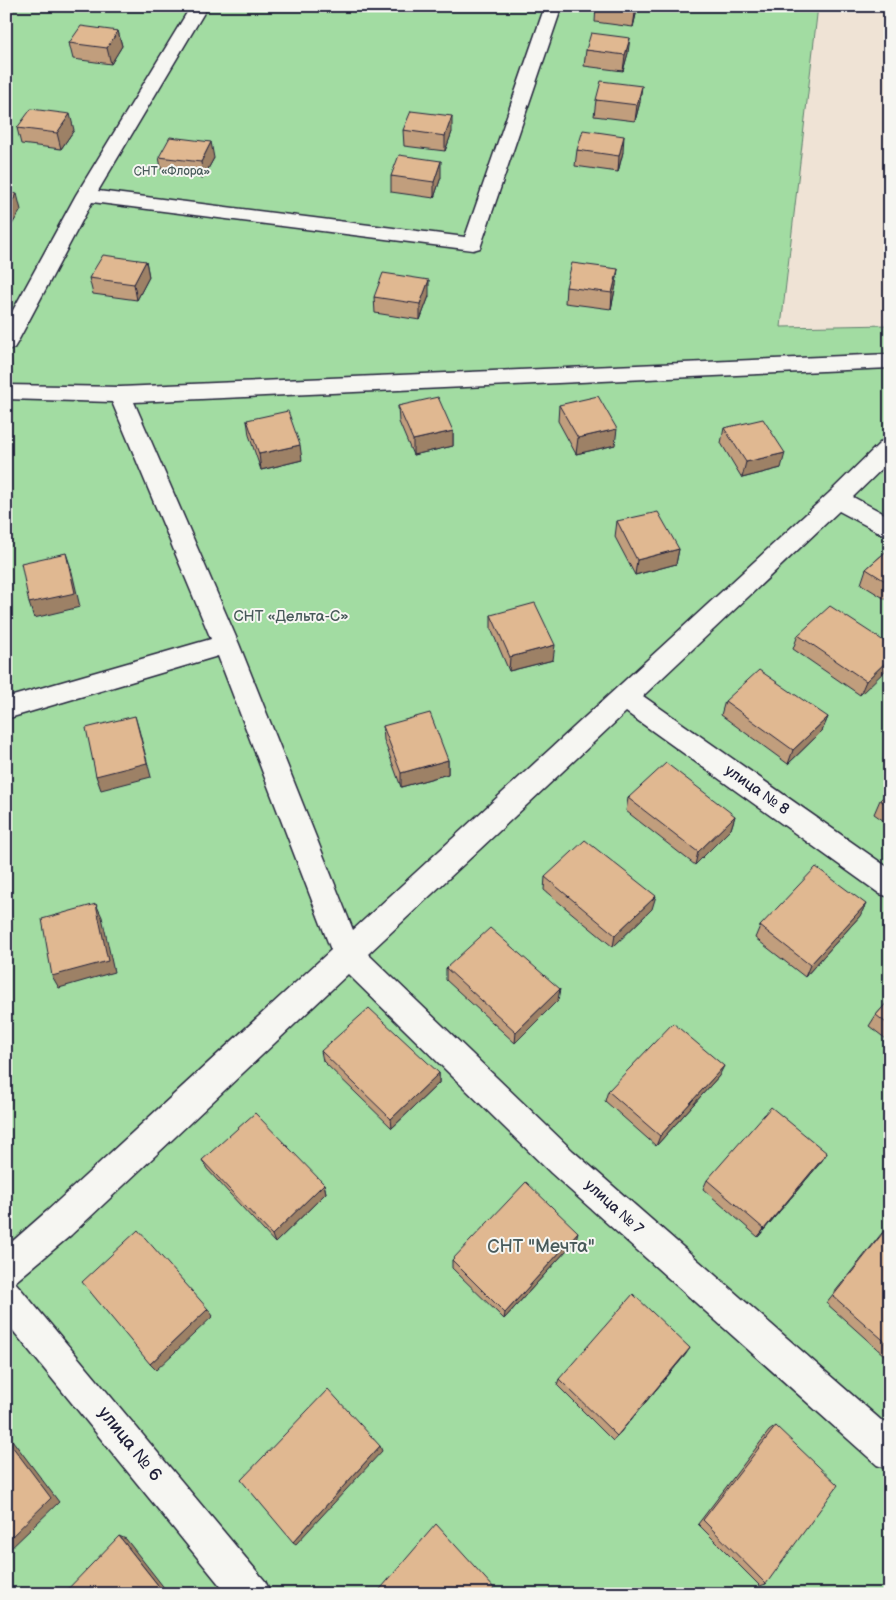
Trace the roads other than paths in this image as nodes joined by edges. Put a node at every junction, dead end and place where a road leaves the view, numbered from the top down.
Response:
1 (200, 6) edge
2 (554, 6) edge
3 (86, 195) junction
4 (6, 343) edge
5 (890, 361) edge
6 (6, 392) edge
7 (120, 395) junction
8 (890, 447) edge
9 (837, 499) junction
10 (890, 528) edge
11 (226, 644) junction
12 (624, 696) junction
13 (6, 709) edge
14 (890, 885) edge
15 (347, 953) junction
16 (6, 1268) edge
17 (6, 1295) edge
18 (890, 1452) edge
19 (252, 1594) edge

1 - 3 street
2 - 3 street
3 - 4 street
5 - 7 street
6 - 7 street
7 - 11 street
8 - 9 street
9 - 10 street
9 - 12 street
11 - 13 street
11 - 15 street
12 - 14 street, улица № 8
12 - 15 street
15 - 16 street
15 - 18 street, улица № 7
17 - 19 street, улица № 6

